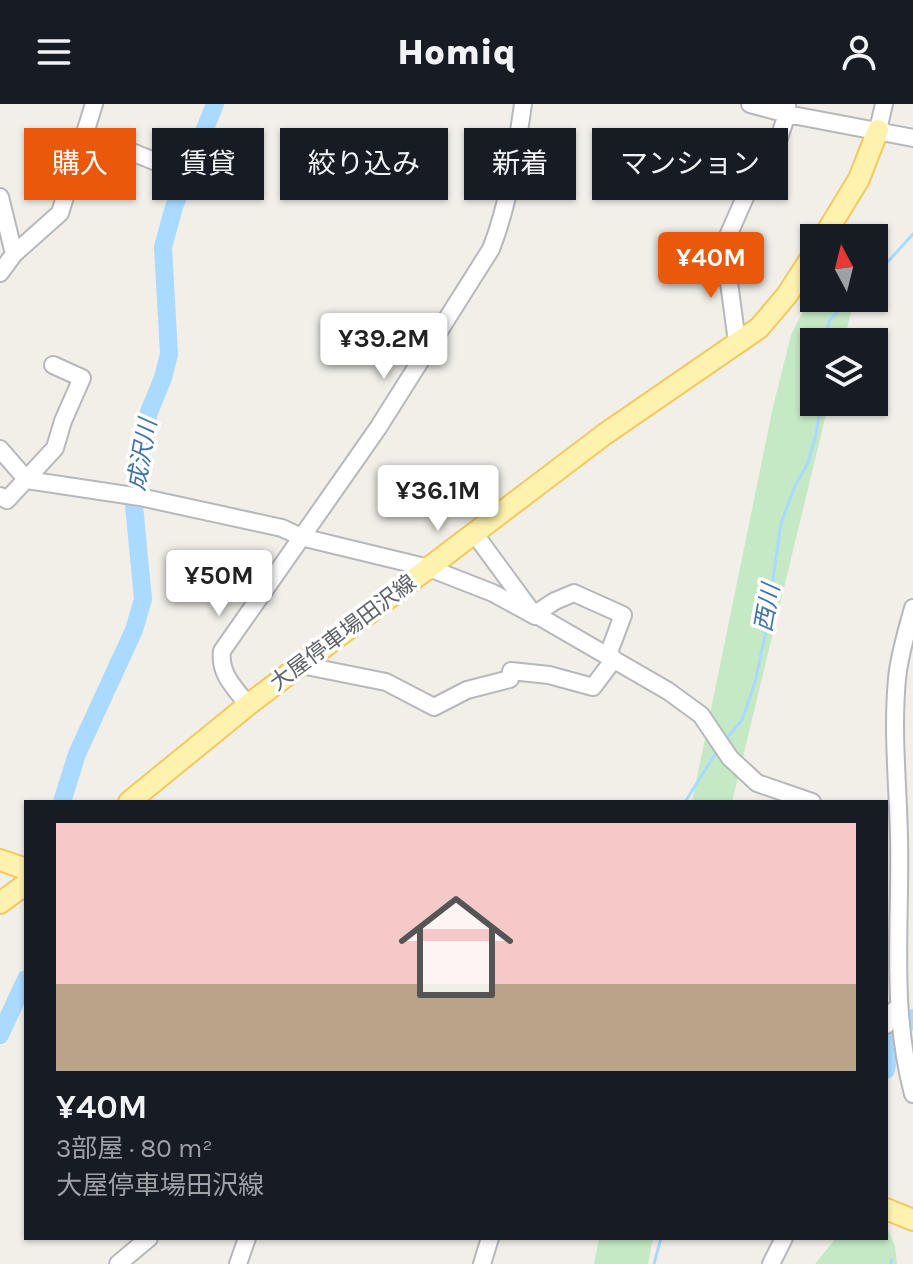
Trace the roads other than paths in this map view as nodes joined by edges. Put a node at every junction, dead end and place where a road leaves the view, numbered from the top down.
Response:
1 (94, 104) edge
2 (523, 104) edge
3 (750, 104) edge
4 (884, 104) edge
5 (787, 109) edge
6 (87, 128) edge
7 (878, 130) junction
8 (913, 138) edge
9 (0, 197) edge
10 (64, 200) edge
11 (832, 224) edge
12 (14, 254) junction
13 (0, 273) edge
14 (800, 275) edge
15 (737, 342) junction
16 (53, 365) dead end
17 (0, 449) edge
18 (27, 480) junction
19 (0, 496) edge
20 (474, 533) junction
21 (301, 537) junction
22 (429, 568) junction
23 (913, 608) edge
24 (535, 615) junction
25 (611, 657) junction
26 (301, 665) junction
27 (248, 705) junction
28 (131, 800) edge
29 (806, 800) edge
30 (899, 836) edge
31 (0, 860) edge
32 (24, 868) edge
33 (24, 885) edge
34 (0, 903) edge
35 (896, 1021) edge
36 (910, 1060) edge
37 (913, 1094) edge
38 (888, 1210) edge
39 (913, 1220) edge
40 (147, 1240) edge
41 (246, 1240) edge
42 (489, 1240) edge
43 (783, 1240) edge
44 (118, 1264) edge
45 (238, 1264) edge
46 (482, 1264) edge
47 (771, 1264) edge

1 - 6 street
2 - 21 street
3 - 5 street
4 - 7 street
5 - 7 street
5 - 15 street
7 - 8 street
7 - 11 main road
9 - 12 street
10 - 12 street
12 - 13 street
14 - 15 main road, 大屋停車場田沢線
15 - 20 main road, 大屋停車場田沢線
16 - 18 street
17 - 18 street
18 - 19 street
18 - 21 street
20 - 22 main road, 大屋停車場田沢線
20 - 24 street
21 - 22 street
21 - 27 street
22 - 24 street
22 - 26 main road, 大屋停車場田沢線
23 - 30 street
24 - 25 street
24 - 25 street
25 - 26 street
25 - 29 street
26 - 27 main road, 大屋停車場田沢線
27 - 28 main road, 大屋停車場田沢線
30 - 35 street
31 - 32 main road
33 - 34 main road
35 - 36 street
36 - 37 street
38 - 39 main road
40 - 44 street
41 - 45 street
42 - 46 street
43 - 47 street

